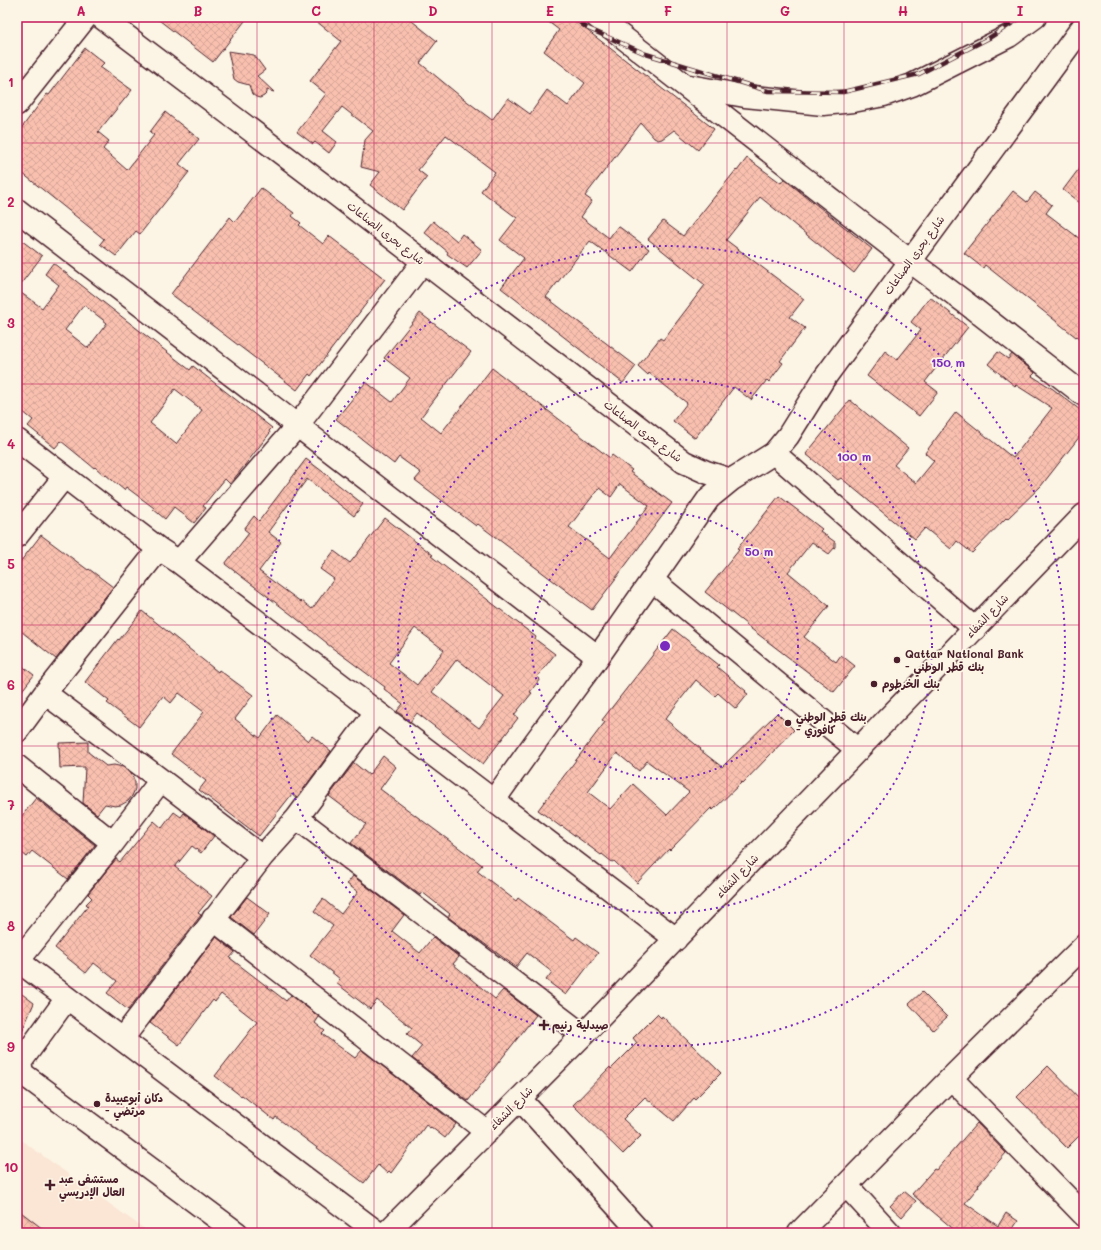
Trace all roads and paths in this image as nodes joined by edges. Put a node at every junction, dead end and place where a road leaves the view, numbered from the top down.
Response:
1 (86, 17) edge
2 (101, 17) edge
3 (597, 17) edge
4 (1035, 17) edge
5 (1084, 25) edge
6 (686, 85) junction
7 (19, 98) edge
8 (17, 210) edge
9 (910, 261) junction
10 (423, 262) junction
11 (1084, 395) edge
12 (297, 426) junction
13 (17, 440) edge
14 (774, 453) junction
15 (64, 476) junction
16 (731, 480) junction
17 (1084, 515) edge
18 (17, 536) edge
19 (159, 549) junction
20 (179, 562) junction
21 (652, 580) junction
22 (975, 628) junction
23 (598, 657) junction
24 (45, 693) junction
25 (376, 712) junction
26 (17, 731) edge
27 (858, 750) junction
28 (17, 766) edge
29 (161, 780) junction
30 (494, 800) junction
31 (297, 818) junction
32 (113, 844) junction
33 (262, 857) junction
34 (214, 919) junction
35 (676, 939) junction
36 (1084, 946) edge
37 (18, 961) edge
38 (67, 998) junction
39 (583, 1035) junction
40 (122, 1039) junction
41 (951, 1078) junction
42 (520, 1099) junction
43 (487, 1132) junction
44 (846, 1185) junction
45 (1084, 1215) edge
46 (237, 1233) edge
47 (378, 1233) edge
48 (386, 1233) edge
49 (641, 1233) edge
50 (799, 1233) edge
51 (890, 1233) edge

1 - 7 street
2 - 10 street, شارع بحرى الصناعات
3 - 6 street
4 - 6 street
5 - 9 street, شارع بحرى الصناعات
6 - 9 street
8 - 12 street
9 - 11 street
9 - 14 street, شارع بحرى الصناعات
10 - 12 street
10 - 16 street, شارع بحرى الصناعات
12 - 20 street
12 - 23 street
13 - 15 street
14 - 16 street, شارع بحرى الصناعات
14 - 22 street
15 - 18 street
15 - 19 street
16 - 21 street
17 - 22 street, شارع الشفاء
19 - 20 street
19 - 24 street
20 - 25 street
21 - 23 street
21 - 27 street
22 - 27 street, شارع الشفاء
23 - 30 street
24 - 26 street
24 - 29 street
25 - 30 street
25 - 31 street
27 - 35 street, شارع الشفاء
28 - 32 street
29 - 32 street
29 - 33 street
30 - 35 street
31 - 33 street
31 - 39 street
32 - 37 street
33 - 34 street
34 - 40 street
34 - 43 street
35 - 39 street, شارع الشفاء
36 - 41 street
37 - 38 street
38 - 40 street
38 - 46 street
39 - 42 street, شارع الشفاء
40 - 47 street
41 - 44 street
41 - 45 street
42 - 43 street, شارع الشفاء
42 - 49 street
43 - 48 street, شارع الشفاء
44 - 50 street
44 - 51 street

